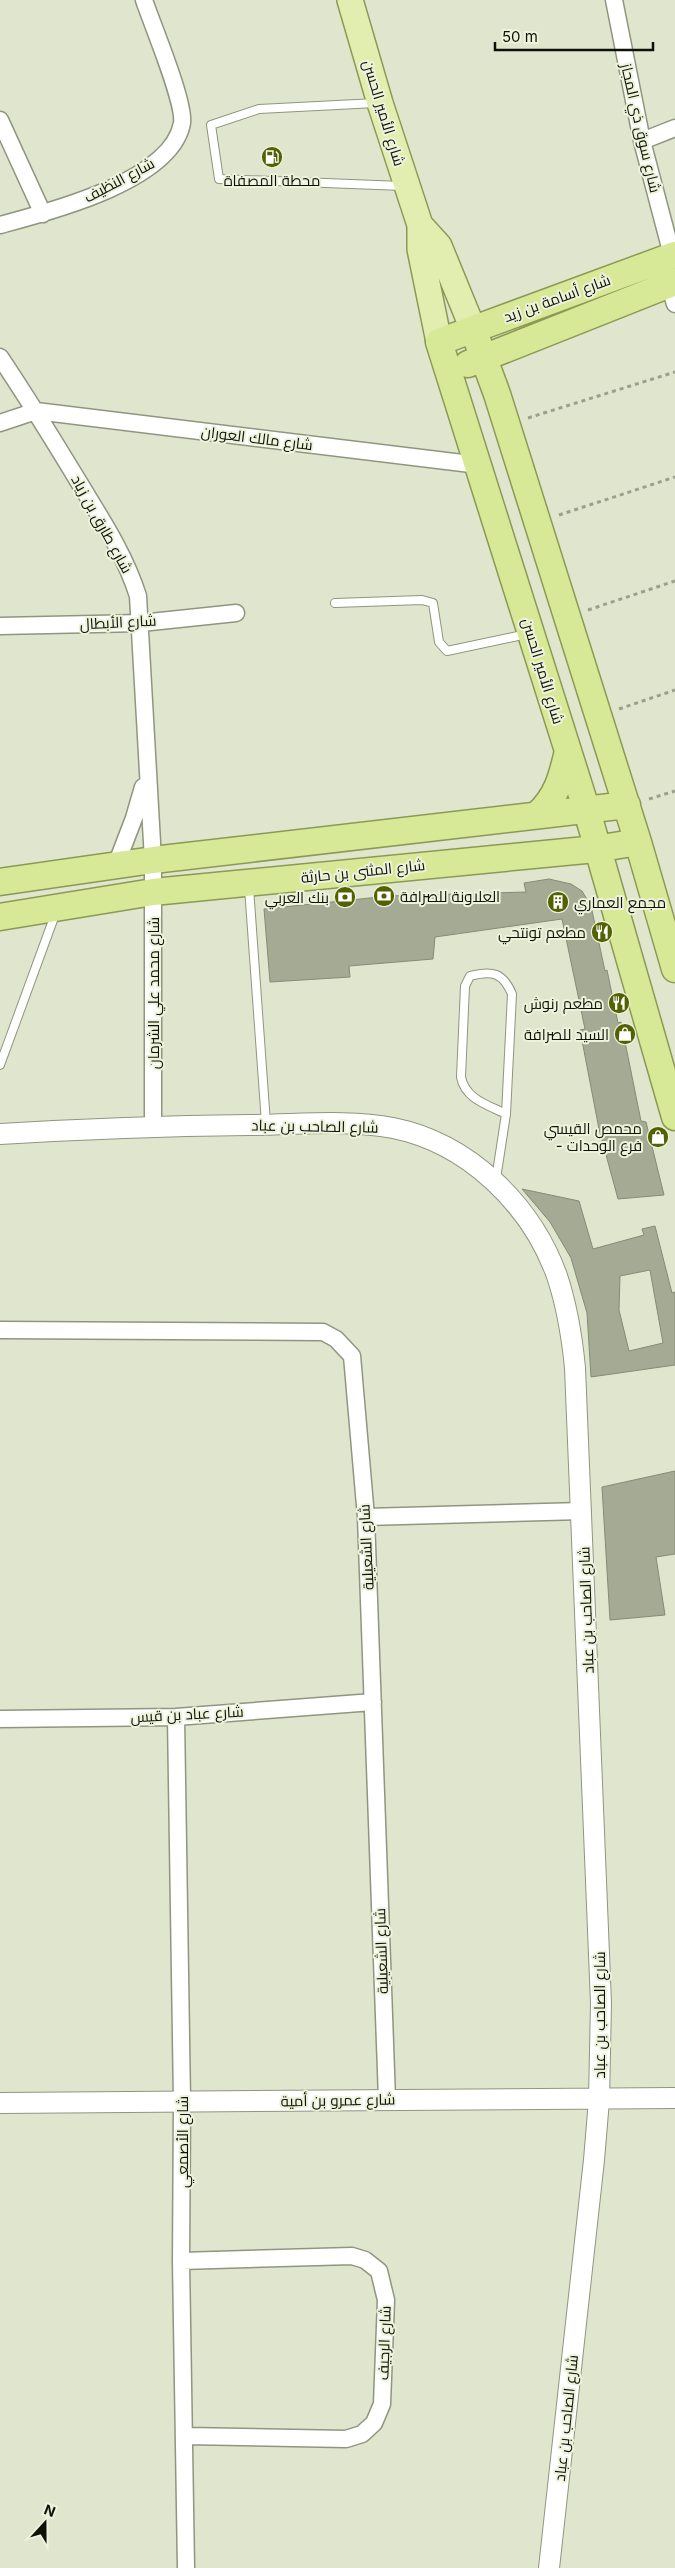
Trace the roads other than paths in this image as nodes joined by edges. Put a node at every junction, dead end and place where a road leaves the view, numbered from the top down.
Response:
1 (144, 0) edge
2 (350, 0) edge
3 (614, 0) edge
4 (380, 103) junction
5 (0, 120) edge
6 (675, 128) edge
7 (642, 141) junction
8 (407, 186) junction
9 (43, 214) junction
10 (0, 225) edge
11 (420, 225) junction
12 (674, 255) edge
13 (673, 290) edge
14 (473, 329) junction
15 (520, 341) junction
16 (440, 342) junction
17 (0, 357) edge
18 (484, 357) junction
19 (449, 372) junction
20 (497, 394) junction
21 (36, 411) junction
22 (0, 423) edge
23 (479, 465) junction
24 (335, 603) dead end
25 (236, 613) dead end
26 (141, 623) junction
27 (0, 626) edge
28 (531, 633) junction
29 (568, 751) junction
30 (147, 770) junction
31 (627, 806) junction
32 (587, 811) junction
33 (537, 815) junction
34 (638, 842) junction
35 (596, 849) junction
36 (545, 853) junction
37 (153, 860) junction
38 (116, 865) junction
39 (0, 882) edge
40 (249, 882) junction
41 (153, 892) junction
42 (612, 893) junction
43 (57, 908) junction
44 (2, 921) edge
45 (675, 969) edge
46 (0, 1065) edge
47 (506, 1114) junction
48 (675, 1117) edge
49 (266, 1125) junction
50 (153, 1126) junction
51 (0, 1134) edge
52 (495, 1184) junction
53 (0, 1330) edge
54 (582, 1510) junction
55 (366, 1517) junction
56 (373, 1702) junction
57 (176, 1717) junction
58 (0, 1719) edge
59 (675, 2098) edge
60 (387, 2099) junction
61 (599, 2100) junction
62 (182, 2101) junction
63 (0, 2103) edge
64 (181, 2262) junction
65 (186, 2436) junction
66 (186, 2568) edge
67 (549, 2568) edge

1 - 9 street, شارع النظيف
2 - 4 main road, شارع الأمير الحسن
3 - 7 street, شارع سوق ذي المجاز
4 - 8 main road, شارع الأمير الحسن
4 - 8 lane
5 - 9 street
6 - 7 street
7 - 12 street, شارع سوق ذي المجاز
8 - 11 main road, شارع الأمير الحسن
9 - 10 street, شارع النظيف
11 - 14 main road, شارع الأمير الحسن
11 - 16 main road, شارع الأمير الحسن
12 - 14 highway, شارع أسامة بن زيد
13 - 15 highway, شارع أسامة بن زيد
14 - 16 highway, شارع أسامة بن زيد
14 - 18 highway, شارع الأمير الحسن
15 - 18 highway, شارع أسامة بن زيد
15 - 20 highway
16 - 19 highway, شارع الأمير الحسن
17 - 21 street, شارع طارق بن زياد
18 - 19 highway, شارع أسامة بن زيد
18 - 20 highway, شارع الأمير الحسن
19 - 23 highway, شارع الأمير الحسن
20 - 31 highway, شارع الأمير الحسن
21 - 22 street
21 - 23 street, شارع مالك العوران
21 - 26 street, شارع طارق بن زياد
23 - 28 highway, شارع الأمير الحسن
24 - 28 lane
25 - 26 street, شارع الأبطال
26 - 27 street, شارع الأبطال
26 - 30 street, شارع طارق بن زياد
28 - 29 highway, شارع الأمير الحسن
29 - 32 highway, شارع الأمير الحسن
29 - 33 highway
30 - 37 street, شارع طارق بن زياد
30 - 38 street, شارع طارق بن زياد
31 - 32 highway
31 - 34 highway, شارع الأمير الحسن
32 - 33 highway
32 - 35 highway, شارع الأمير الحسن
33 - 37 highway
34 - 35 highway, شارع المثنى بن حارثة
34 - 45 highway, شارع الأمير الحسن
35 - 36 highway, شارع المثنى بن حارثة
35 - 42 highway, شارع الأمير الحسن
36 - 40 highway, شارع المثنى بن حارثة
36 - 42 highway
37 - 38 highway
37 - 41 street, شارع محمد علي الشرمان
38 - 39 highway
40 - 41 highway, شارع المثنى بن حارثة
40 - 49 lane
41 - 43 highway, شارع المثنى بن حارثة
41 - 50 street, شارع محمد علي الشرمان
42 - 48 highway, شارع الأمير الحسن
43 - 44 highway, شارع المثنى بن حارثة
43 - 46 lane
47 - 47 lane
47 - 52 lane
49 - 50 street, شارع الصاحب بن عباد
49 - 52 street, شارع الصاحب بن عباد
50 - 51 street, شارع الصاحب بن عباد
52 - 54 street, شارع الصاحب بن عباد
53 - 55 street, شارع الشعيلية
54 - 55 street
54 - 61 street, شارع الصاحب بن عباد
55 - 56 street, شارع الشعيلية
56 - 57 street, شارع عباد بن قيس
56 - 60 street, شارع الشعيلية
57 - 58 street, شارع عباد بن قيس
57 - 62 street, شارع الأصمعي
59 - 61 street, شارع عمرو بن أمية
60 - 61 street, شارع عمرو بن أمية
60 - 62 street, شارع عمرو بن أمية
61 - 67 street, شارع الصاحب بن عباد
62 - 63 street, شارع عمرو بن أمية
62 - 64 street, شارع الأصمعي
64 - 65 street, شارع الأصمعي
64 - 65 street, شارع الرجيف
65 - 66 street, شارع الأصمعي

